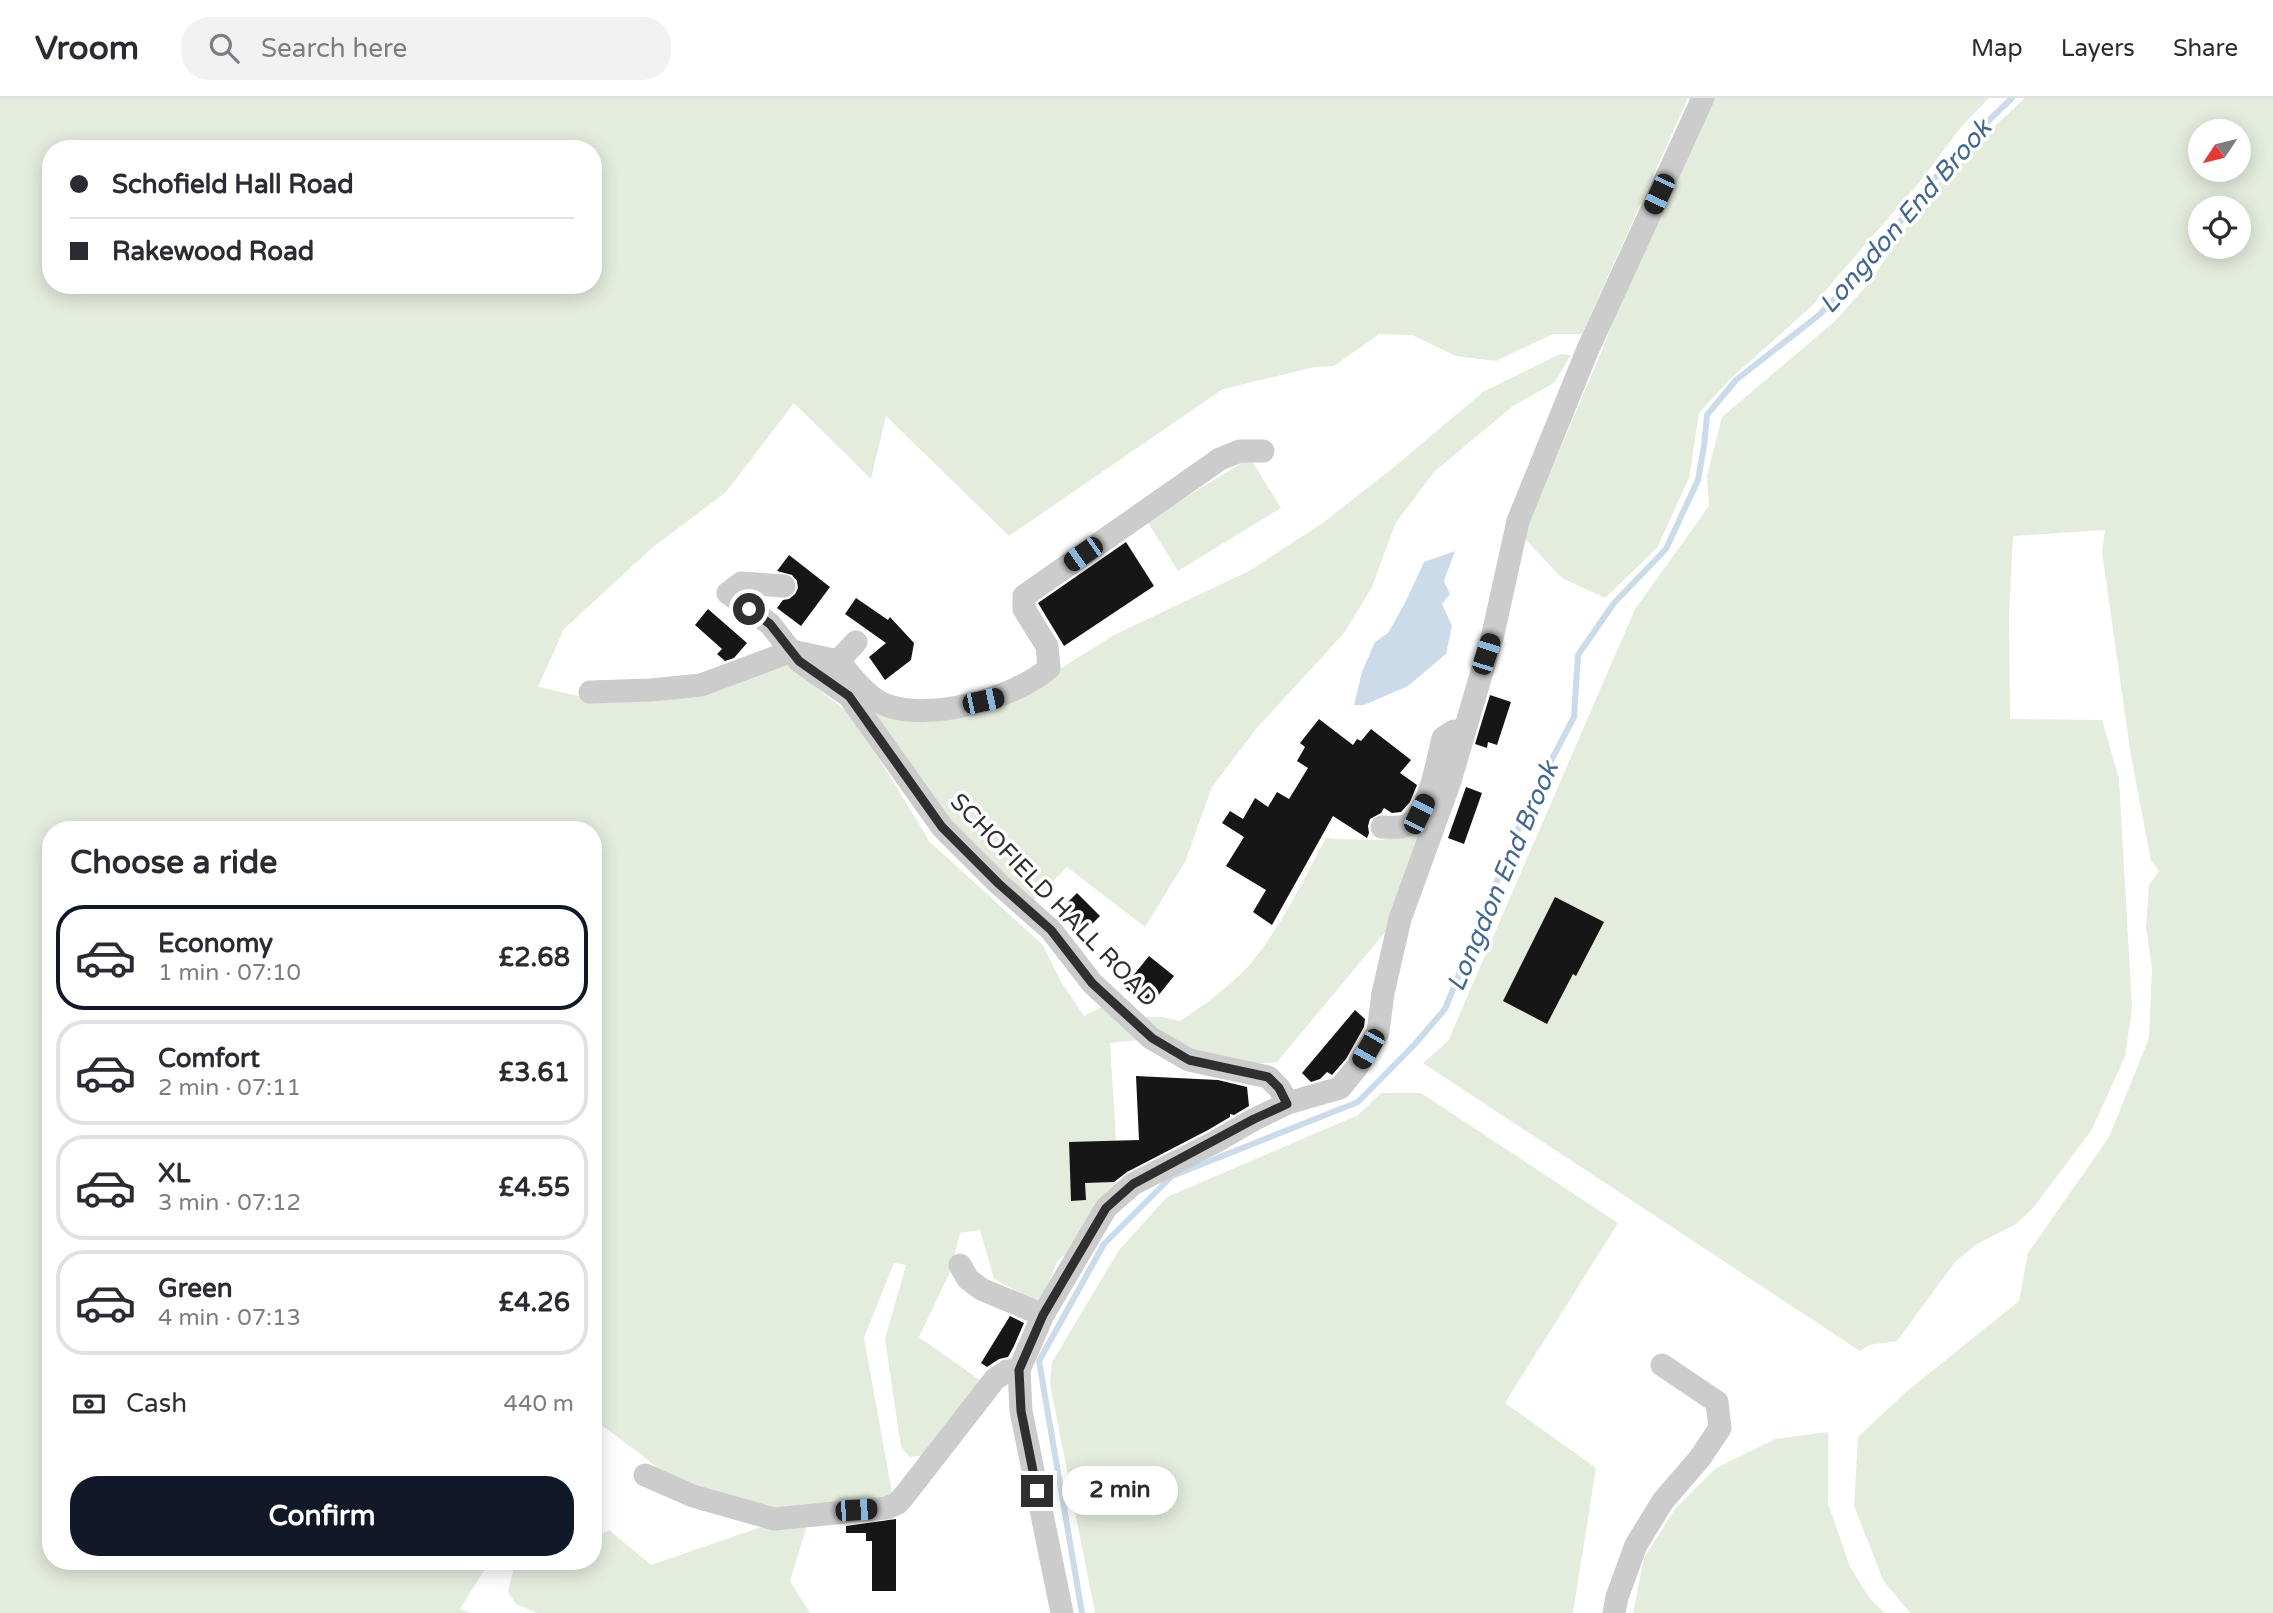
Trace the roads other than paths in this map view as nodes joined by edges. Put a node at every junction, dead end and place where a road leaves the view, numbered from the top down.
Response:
1 (1703, 98) edge
2 (1263, 451) dead end
3 (784, 586) dead end
4 (856, 642) dead end
5 (792, 651) junction
6 (838, 661) junction
7 (590, 692) dead end
8 (1464, 731) junction
9 (1382, 827) dead end
10 (1287, 1104) junction
11 (960, 1265) dead end
12 (1043, 1315) junction
13 (1662, 1365) dead end
14 (1019, 1370) junction
15 (645, 1475) dead end
16 (1062, 1613) edge
17 (1614, 1613) edge

1 - 8 street
2 - 6 street
3 - 5 street, SCHOFIELD HALL ROAD
4 - 6 street
5 - 6 street
5 - 7 street
5 - 10 street, SCHOFIELD HALL ROAD
8 - 9 street
8 - 10 street
10 - 12 street
11 - 12 street
12 - 14 street
13 - 17 street
14 - 15 street
14 - 16 street

